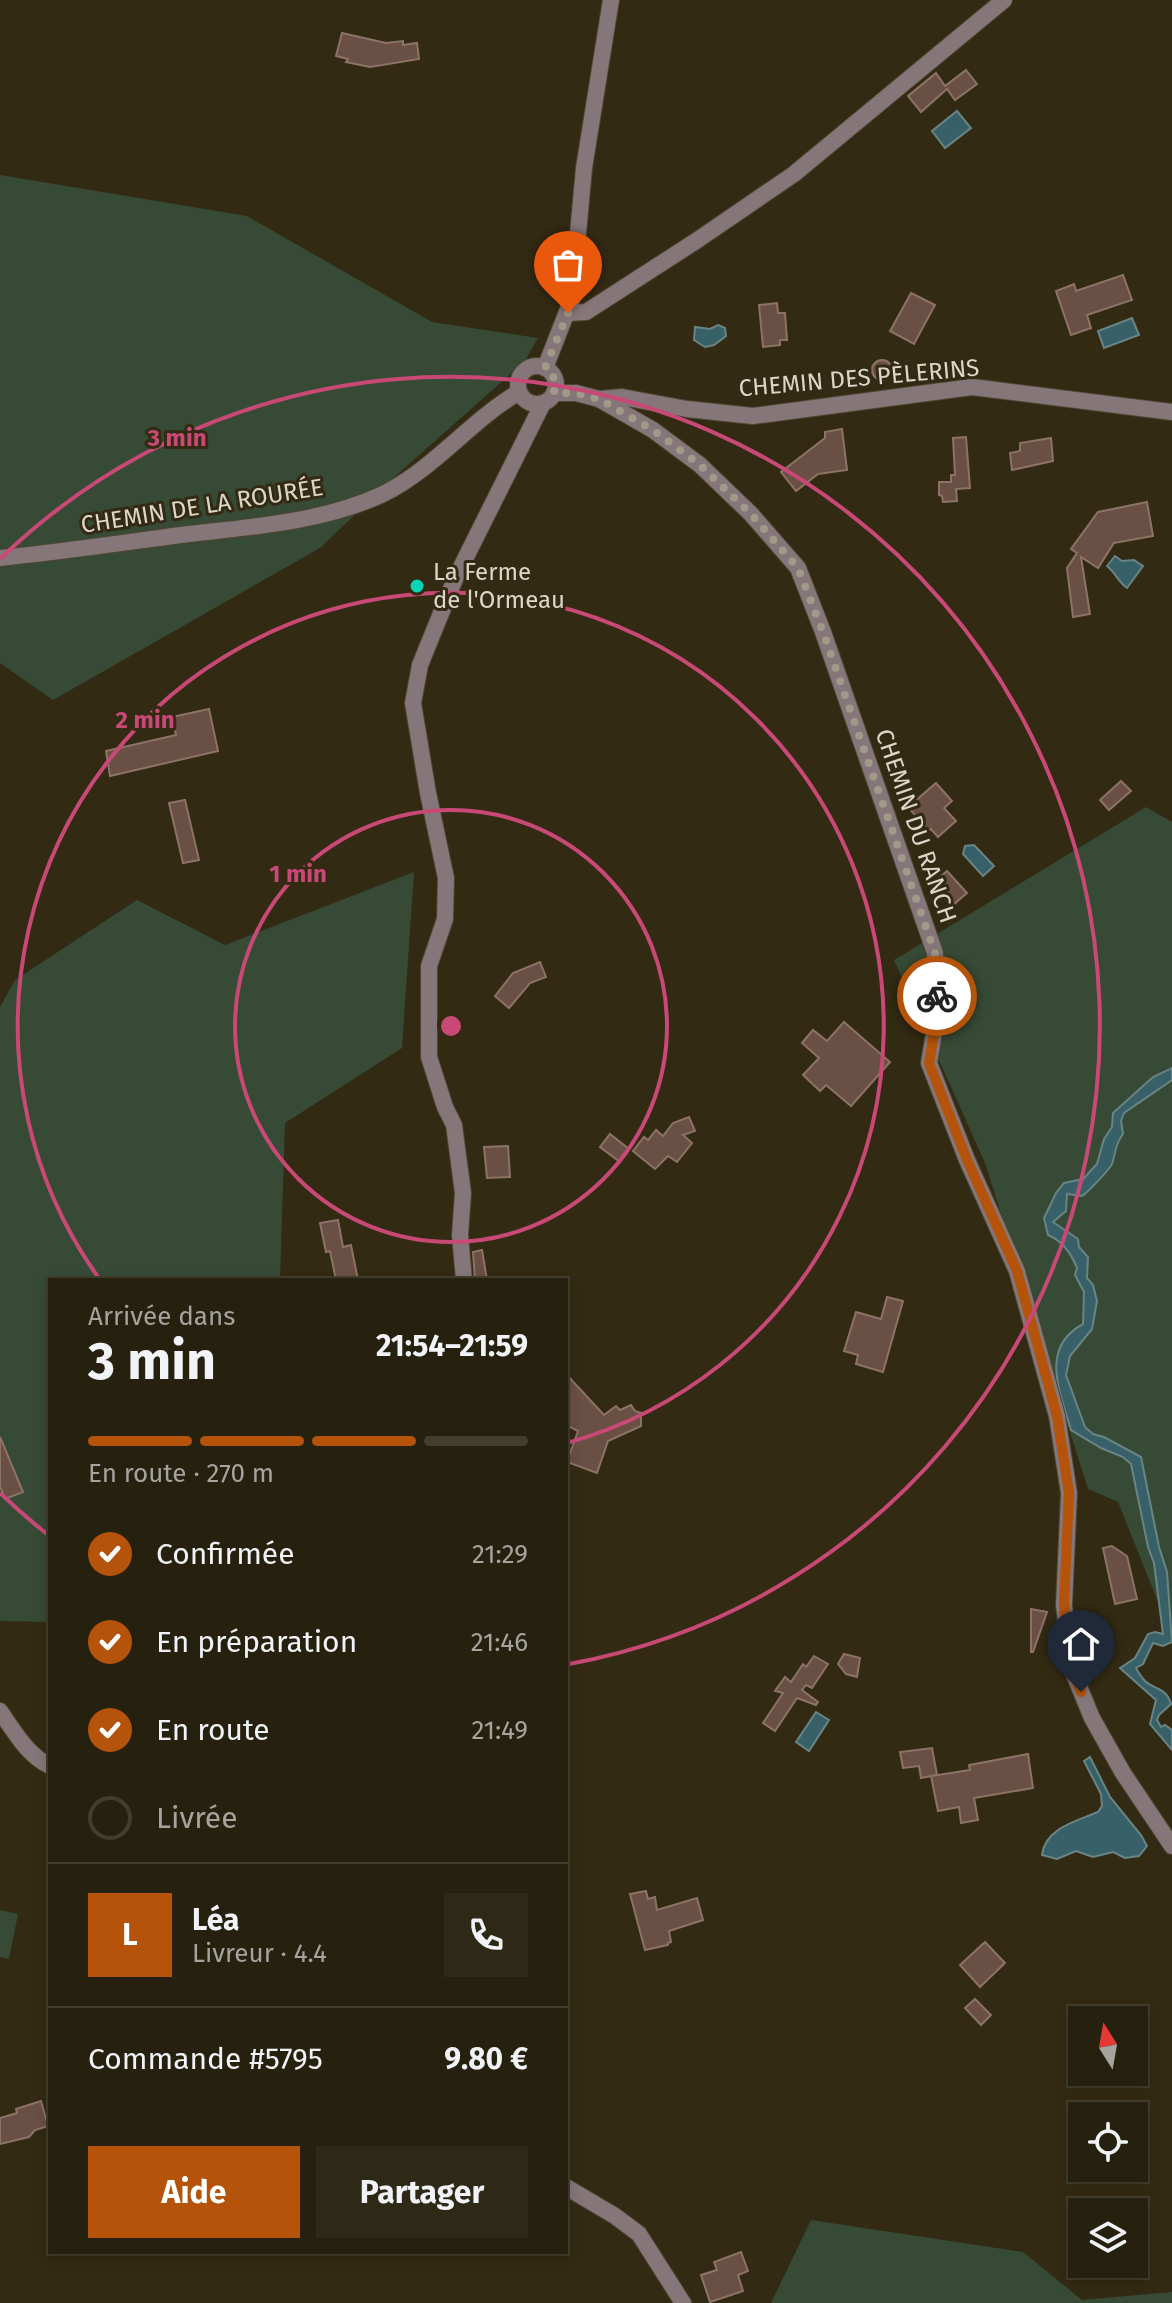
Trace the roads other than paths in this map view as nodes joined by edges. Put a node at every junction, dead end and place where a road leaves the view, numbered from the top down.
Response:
1 (611, 0) edge
2 (1004, 0) edge
3 (568, 313) junction
4 (545, 368) junction
5 (519, 392) junction
6 (549, 398) junction
7 (599, 399) junction
8 (1172, 412) edge
9 (0, 558) edge
10 (464, 1278) edge
11 (0, 1711) edge
12 (48, 1765) edge
13 (1172, 1846) edge
14 (568, 2188) edge
15 (683, 2303) edge

1 - 3 street
2 - 3 street
3 - 4 street
4 - 5 street
4 - 6 street
5 - 6 street
5 - 9 street, CHEMIN DE LA ROURÉE
6 - 7 street, CHEMIN DU RANCH
6 - 10 street
7 - 8 street, CHEMIN DES PÈLERINS
7 - 13 street, CHEMIN DU RANCH
11 - 12 street
14 - 15 street

